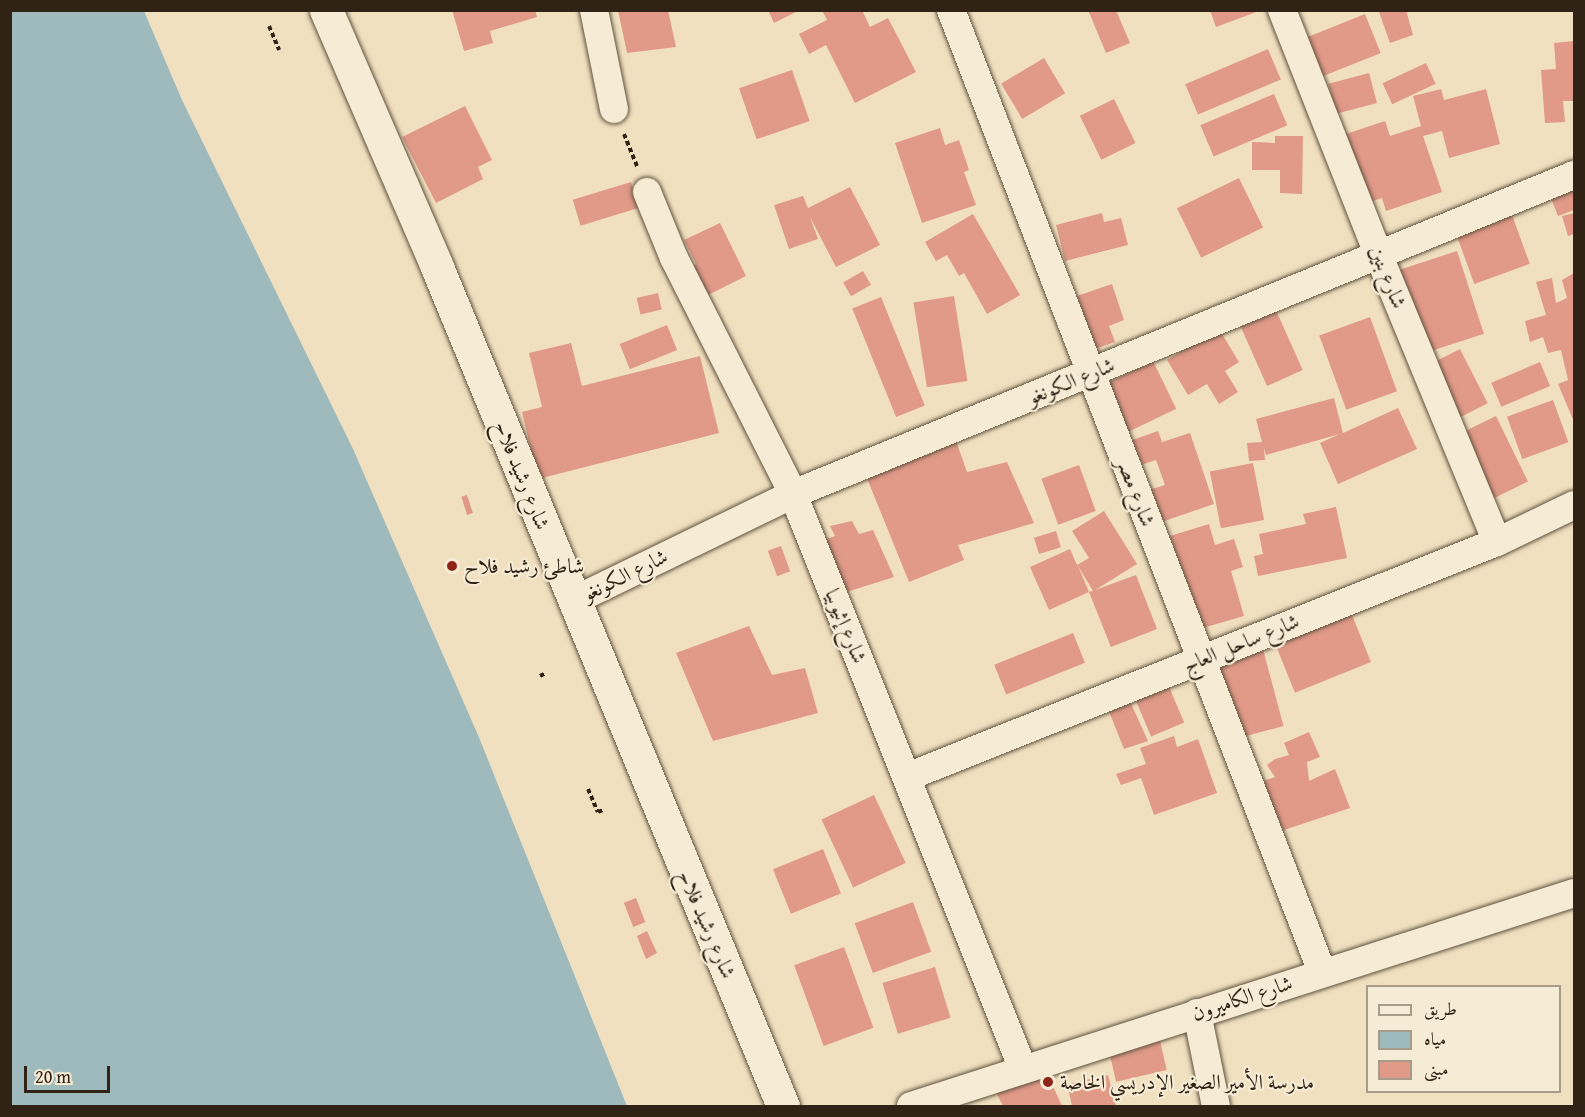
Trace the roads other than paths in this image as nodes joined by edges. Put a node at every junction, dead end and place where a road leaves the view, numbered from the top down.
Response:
1 (326, 10) edge
2 (594, 10) edge
3 (951, 10) edge
4 (1282, 10) edge
5 (614, 109) road end
6 (1575, 176) edge
7 (647, 192) road end
8 (1379, 256) junction
9 (1090, 373) junction
10 (793, 494) junction
11 (1575, 505) edge
12 (1497, 542) junction
13 (573, 601) junction
14 (1200, 659) junction
15 (907, 777) junction
16 (1575, 893) edge
17 (1322, 972) junction
18 (1197, 1013) junction
19 (1023, 1069) junction
20 (783, 1107) edge
21 (911, 1107) edge
22 (1216, 1107) edge

1 - 13 street, شارع رشيد فلاح
2 - 5 street
3 - 9 street, شارع مصر
4 - 8 street, شارع بنين
6 - 8 street, شارع الكونغو
7 - 10 street, شارع إثيوبيا
8 - 9 street, شارع الكونغو
8 - 12 street, شارع بنين
9 - 10 street, شارع الكونغو
9 - 14 street, شارع مصر
10 - 13 street, شارع الكونغو
10 - 15 street, شارع إثيوبيا
11 - 12 street, شارع ساحل العاج
12 - 14 street, شارع ساحل العاج
13 - 20 street, شارع رشيد فلاح
14 - 15 street, شارع ساحل العاج
14 - 17 street, شارع مصر
15 - 19 street, شارع إثيوبيا
16 - 17 street, شارع الكاميرون
17 - 18 street, شارع الكاميرون
18 - 19 street, شارع الكاميرون
18 - 22 street
19 - 21 street, شارع الكاميرون

